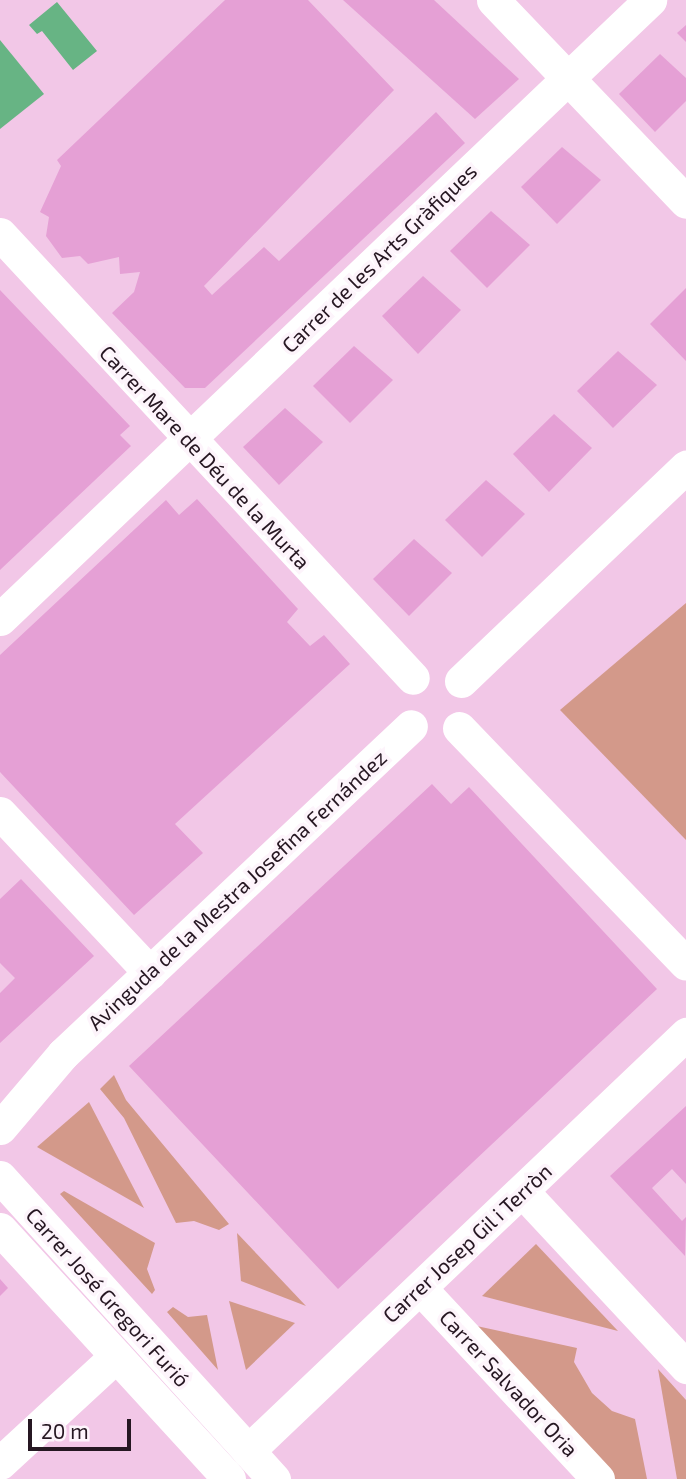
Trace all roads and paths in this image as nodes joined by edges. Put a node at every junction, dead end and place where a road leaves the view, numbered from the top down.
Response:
1 (493, 0) edge
2 (650, 0) edge
3 (569, 75) junction
4 (686, 202) edge
5 (0, 234) edge
6 (188, 440) junction
7 (686, 467) edge
8 (0, 619) edge
9 (413, 678) junction
10 (461, 681) junction
11 (411, 726) junction
12 (459, 728) junction
13 (6, 833) edge
14 (686, 964) edge
15 (150, 973) junction
16 (686, 1034) edge
17 (63, 1054) junction
18 (0, 1099) edge
19 (0, 1128) edge
20 (0, 1177) edge
21 (522, 1191) junction
22 (0, 1229) edge
23 (420, 1288) junction
24 (116, 1356) junction
25 (686, 1367) edge
26 (248, 1451) junction
27 (0, 1464) edge
28 (229, 1479) edge
29 (274, 1479) edge
30 (598, 1479) edge

1 - 3 street
2 - 3 street, Carrer de les Arts Gràfiques
3 - 4 street
3 - 6 street, Carrer de les Arts Gràfiques
5 - 6 street, Carrer Mare de Déu de la Murta
6 - 8 street, Carrer de les Arts Gràfiques
6 - 9 street, Carrer Mare de Déu de la Murta
7 - 10 street
9 - 10 street
9 - 11 street
10 - 12 street
11 - 12 street
11 - 15 street, Avinguda de la Mestra Josefina Fernández
12 - 14 street
13 - 15 street
15 - 17 street, Avinguda de la Mestra Josefina Fernández
16 - 21 street, Carrer Josep Gil i Terròn
17 - 18 street, Avinguda de la Mestra Josefina Fernández
17 - 19 street, Avinguda de la Mestra Josefina Fernández
20 - 26 street, Carrer José Gregori Furió
21 - 23 street, Carrer Josep Gil i Terròn
21 - 25 street
22 - 24 street, Carrer José Gregori Furió
23 - 26 street, Carrer Josep Gil i Terròn
23 - 30 street, Carrer Salvador Oria
24 - 27 street
24 - 28 street, Carrer José Gregori Furió
26 - 29 street, Carrer José Gregori Furió

